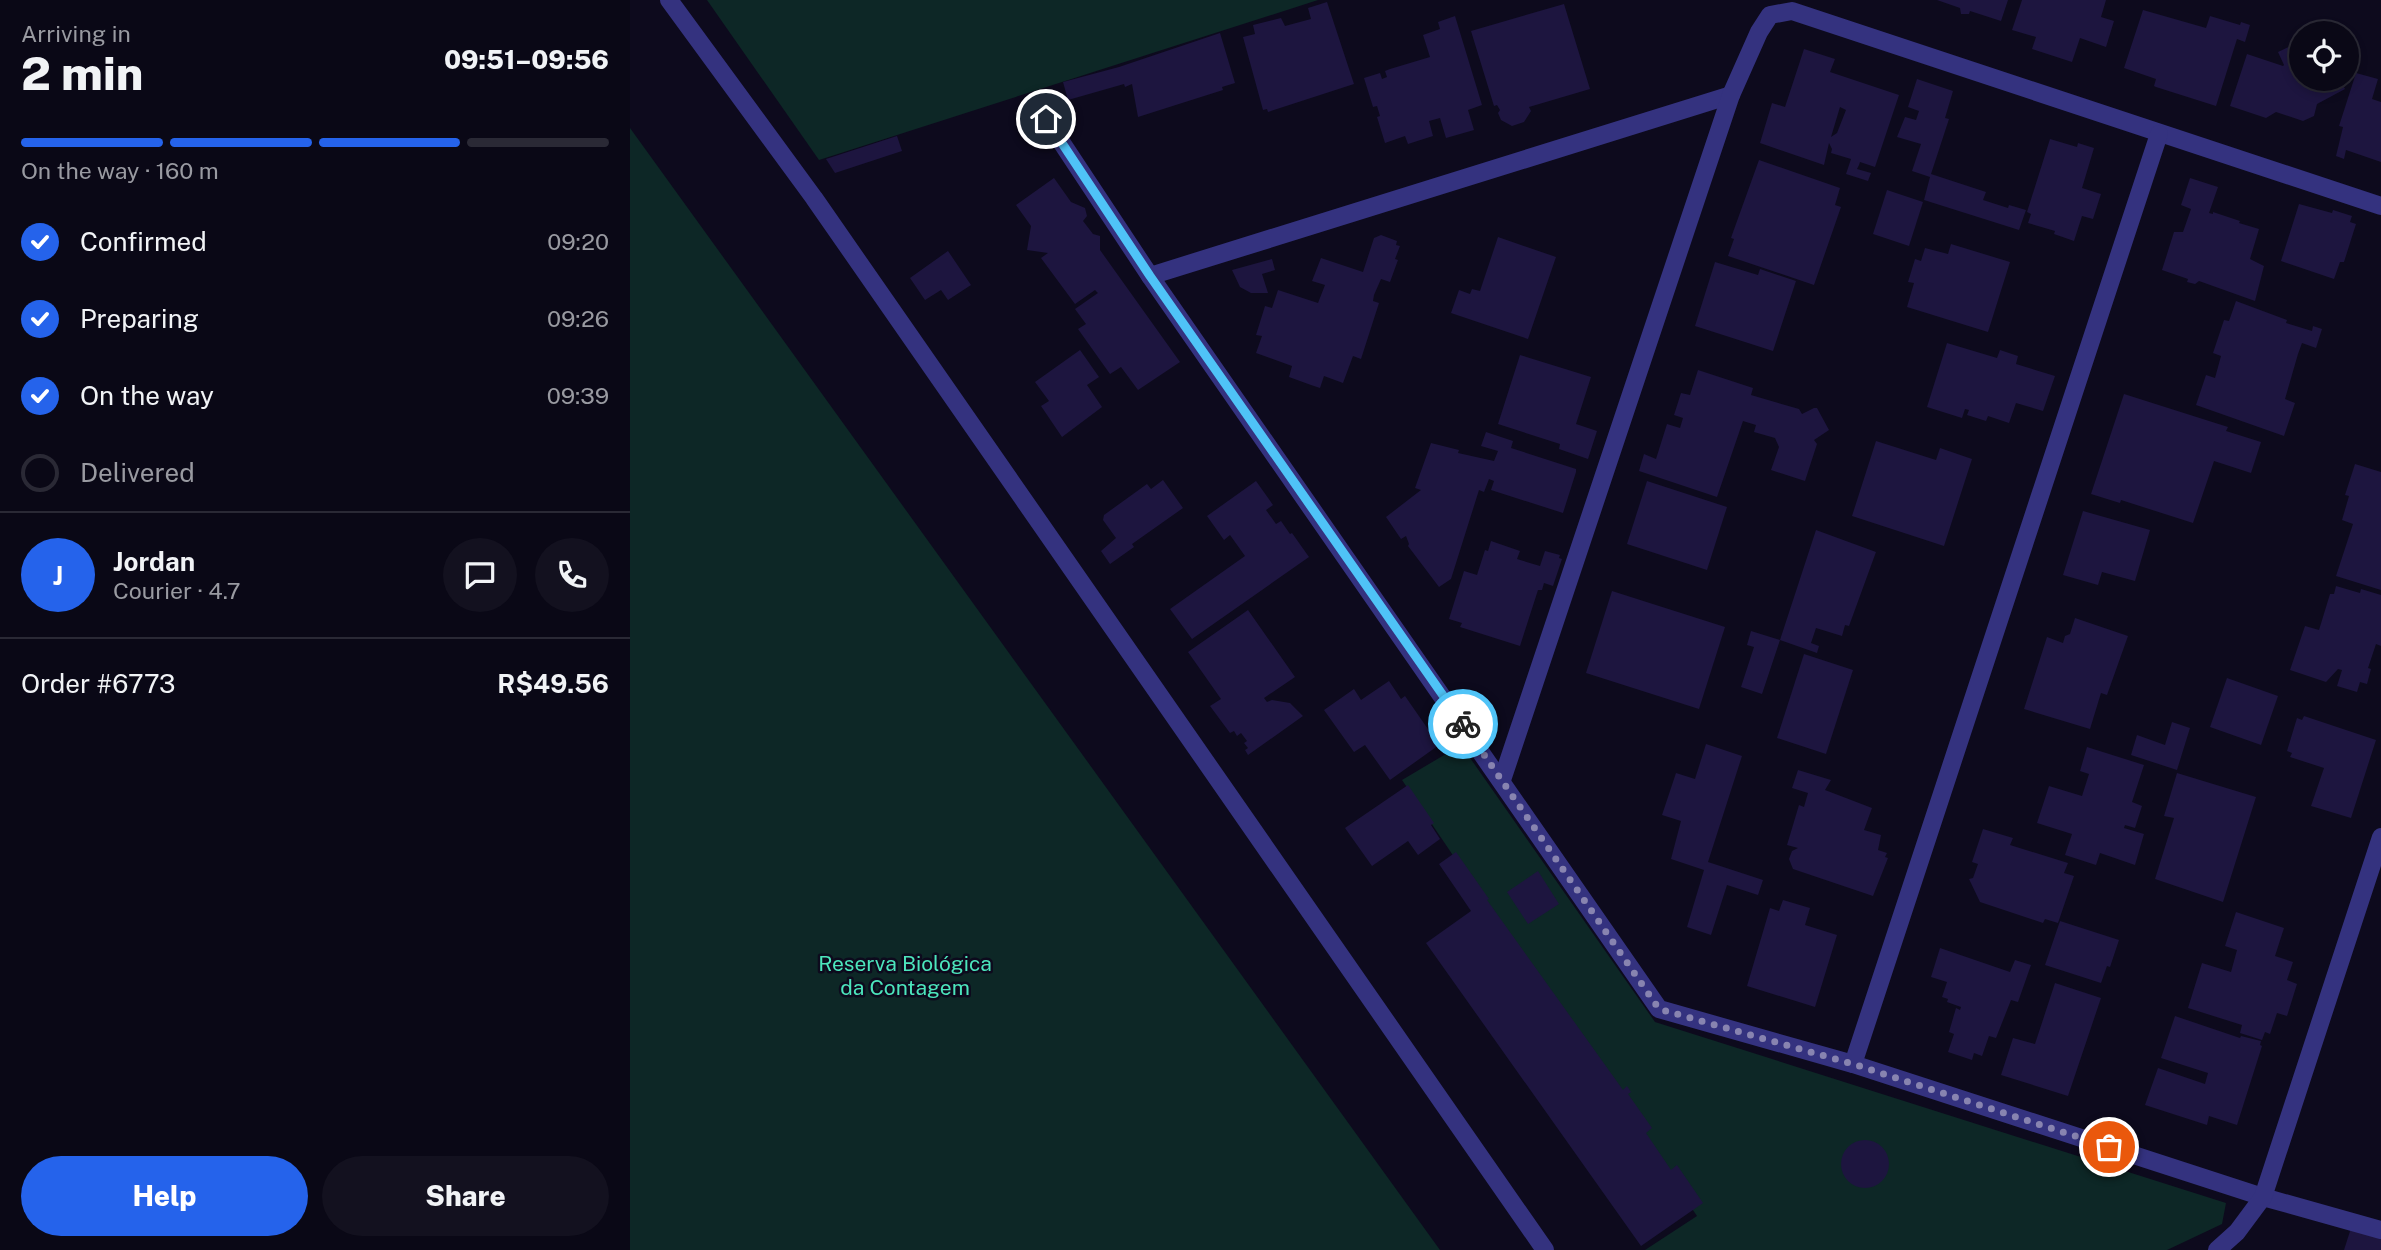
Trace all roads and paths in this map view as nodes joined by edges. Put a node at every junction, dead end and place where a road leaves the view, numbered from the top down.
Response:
1 (669, 0) edge
2 (1731, 96) junction
3 (1046, 119) dead end
4 (2159, 134) junction
5 (2381, 206) edge
6 (1150, 276) junction
7 (1502, 780) junction
8 (2381, 837) edge
9 (1853, 1064) junction
10 (2263, 1197) junction
11 (2381, 1230) edge
12 (1545, 1250) edge
13 (2217, 1250) edge

1 - 12 street
2 - 4 street
2 - 6 street
2 - 7 street
3 - 6 street
4 - 5 street
4 - 9 street
6 - 7 street
7 - 9 street
8 - 10 street
9 - 10 street
10 - 11 street
10 - 13 street

